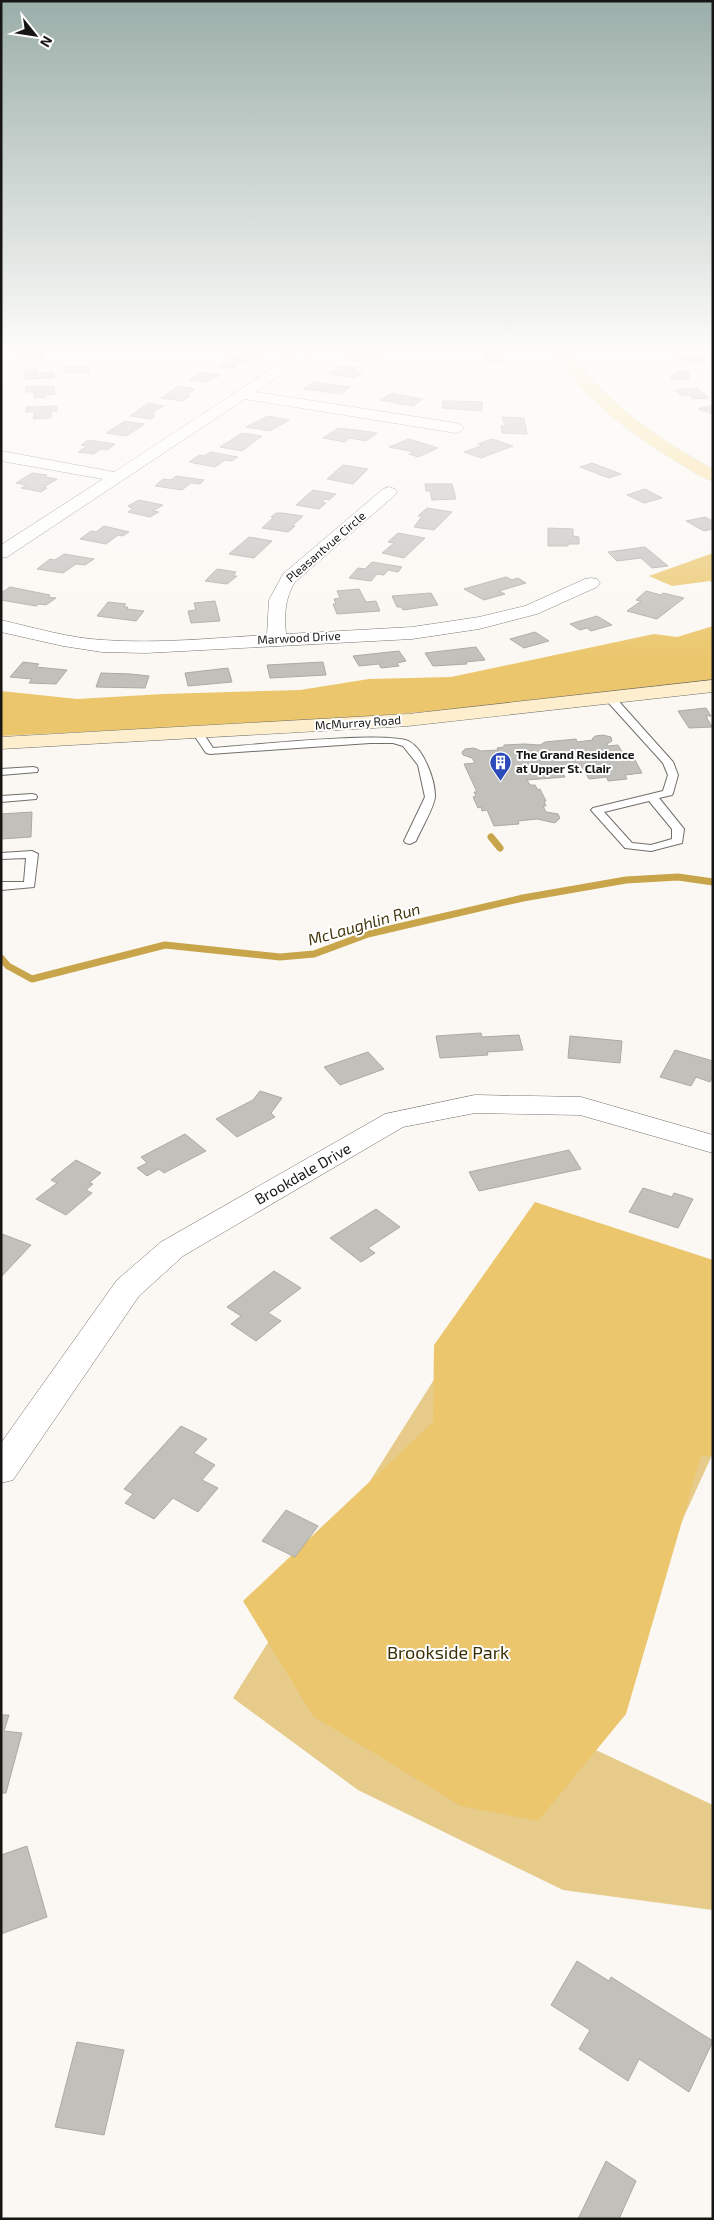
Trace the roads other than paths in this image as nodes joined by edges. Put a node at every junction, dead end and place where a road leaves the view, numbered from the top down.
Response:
1 (154, 453) edge
2 (675, 453) edge
3 (1, 456) edge
4 (713, 476) edge
5 (118, 477) junction
6 (389, 492) dead end
7 (1, 554) edge
8 (591, 583) dead end
9 (1, 626) edge
10 (277, 640) junction
11 (713, 686) edge
12 (610, 698) junction
13 (197, 732) junction
14 (1, 743) edge
15 (33, 770) dead end
16 (1, 772) edge
17 (32, 797) dead end
18 (652, 797) junction
19 (1, 799) edge
20 (410, 841) dead end
21 (1, 856) edge
22 (1, 886) edge
23 (713, 1144) edge
24 (1, 1470) edge

1 - 5 street
2 - 4 main road
3 - 5 street
5 - 7 street
6 - 10 street, Pleasantvue Circle
8 - 10 street, Marwood Drive
9 - 10 street, Marwood Drive
11 - 12 main road, McMurray Road
12 - 13 main road, McMurray Road
12 - 18 lane
13 - 14 main road, McMurray Road
13 - 20 lane
15 - 16 lane
17 - 19 lane
18 - 18 lane
21 - 22 lane
23 - 24 street, Brookdale Drive

